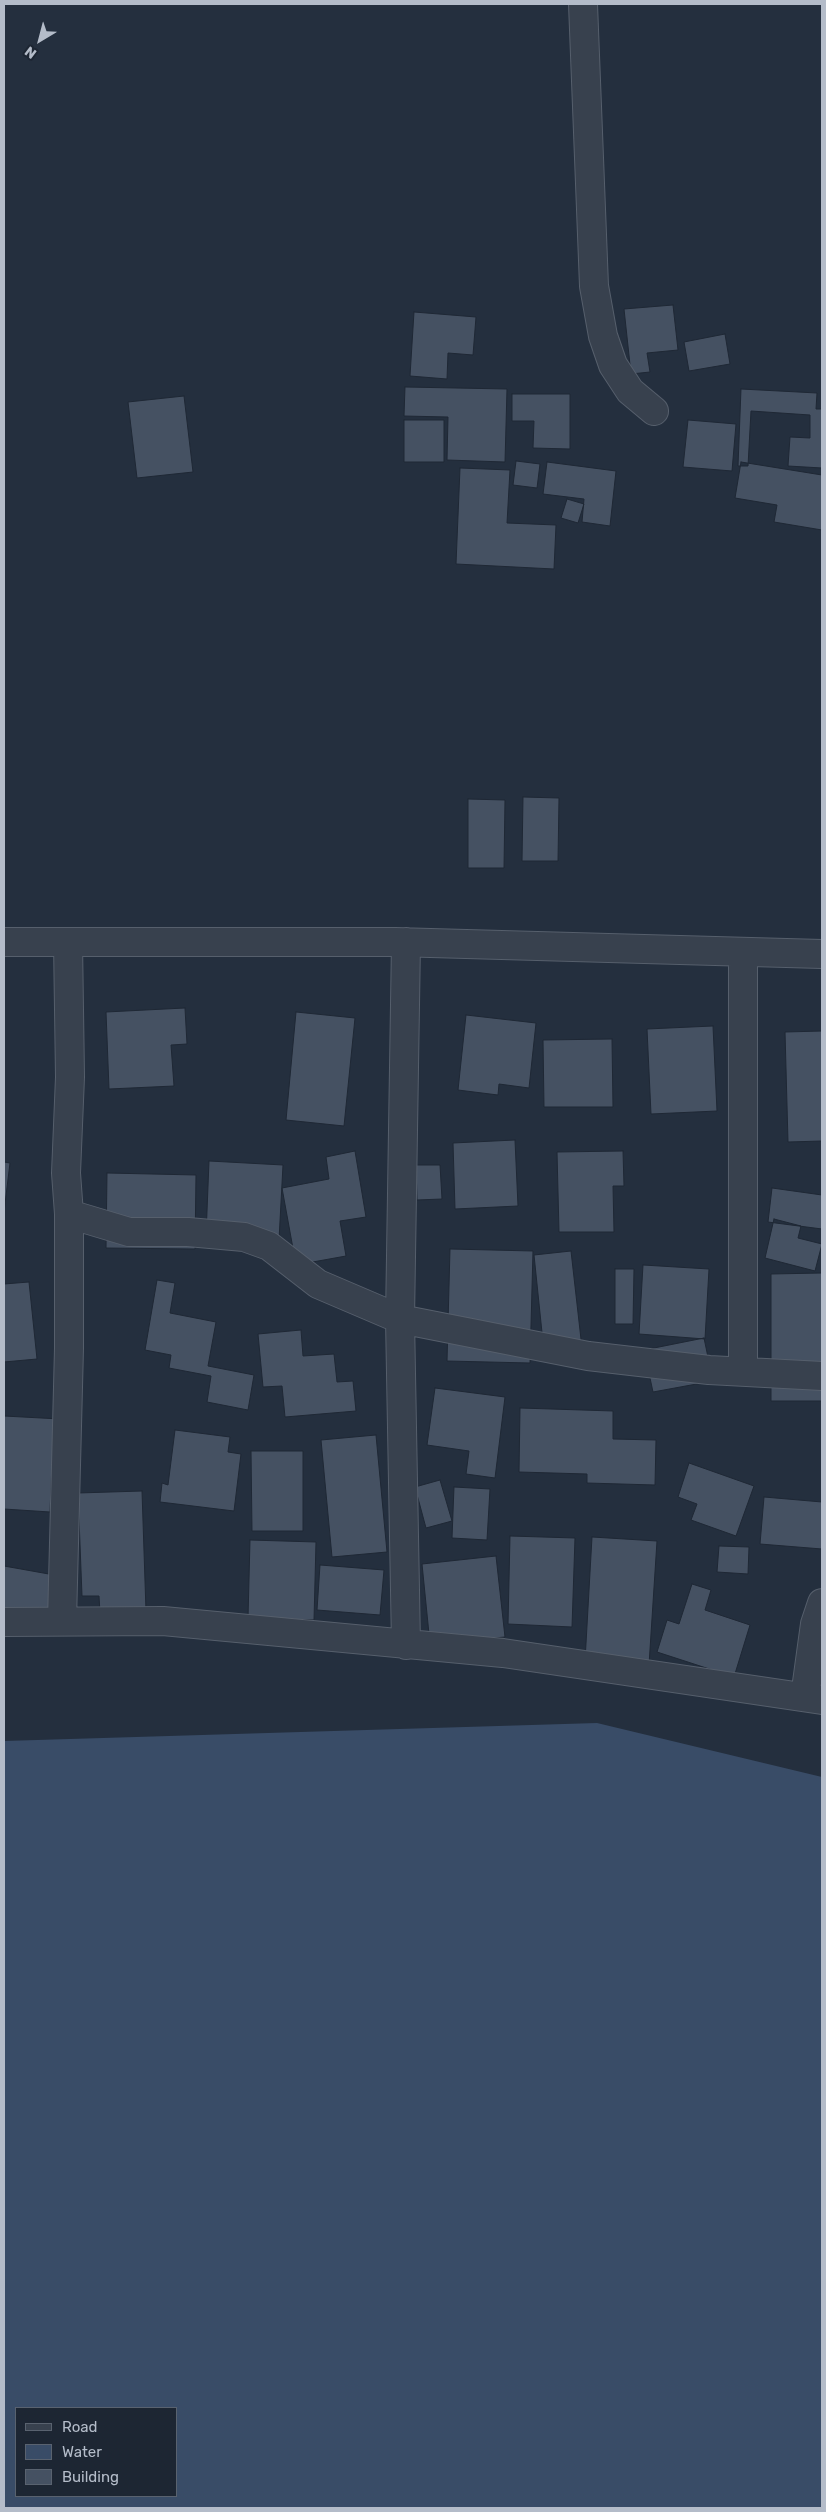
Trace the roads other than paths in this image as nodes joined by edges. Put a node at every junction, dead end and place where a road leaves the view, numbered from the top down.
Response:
1 (583, 4) edge
2 (654, 411) dead end
3 (4, 942) edge
4 (68, 942) junction
5 (406, 942) junction
6 (743, 953) junction
7 (822, 954) edge
8 (69, 1214) junction
9 (400, 1319) junction
10 (743, 1371) junction
11 (822, 1376) edge
12 (822, 1603) edge
13 (62, 1621) junction
14 (4, 1622) edge
15 (406, 1644) junction
16 (814, 1699) edge

1 - 2 street
3 - 4 street
4 - 5 street
4 - 8 street
5 - 6 street
5 - 9 street
6 - 7 street
6 - 10 street
8 - 9 street
8 - 13 street
9 - 10 street
9 - 15 street
10 - 11 street
12 - 16 street
13 - 14 street
13 - 15 street
15 - 16 street

